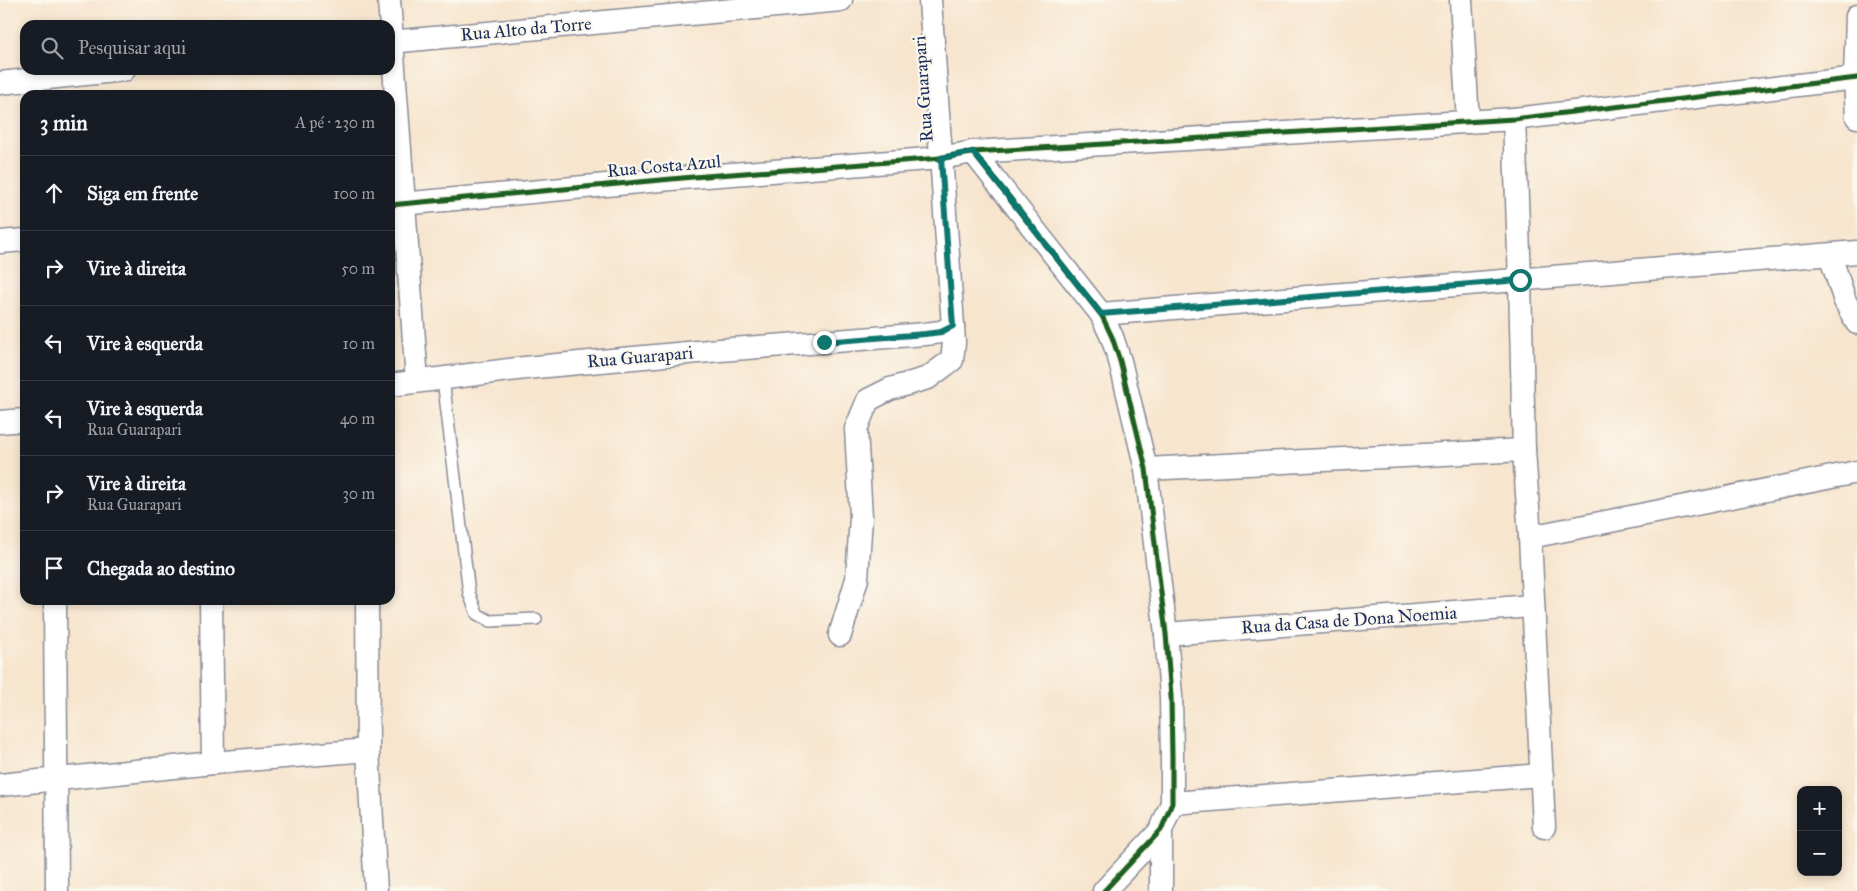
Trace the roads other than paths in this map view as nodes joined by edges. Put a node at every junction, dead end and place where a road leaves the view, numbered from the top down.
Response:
1 (390, 0) edge
2 (842, 0) edge
3 (930, 0) edge
4 (1461, 0) edge
5 (1857, 16) edge
6 (391, 20) edge
7 (395, 42) edge
8 (76, 75) edge
9 (393, 75) edge
10 (1856, 78) edge
11 (0, 83) edge
12 (393, 90) edge
13 (1857, 117) edge
14 (1514, 119) junction
15 (1468, 122) junction
16 (395, 139) edge
17 (973, 152) junction
18 (941, 158) junction
19 (397, 204) edge
20 (20, 240) edge
21 (0, 242) edge
22 (1857, 252) edge
23 (1830, 255) junction
24 (1520, 280) junction
25 (1101, 314) junction
26 (1857, 323) edge
27 (953, 326) junction
28 (443, 379) junction
29 (417, 381) junction
30 (395, 384) edge
31 (20, 420) edge
32 (0, 422) edge
33 (1524, 450) junction
34 (1146, 469) junction
35 (1857, 472) edge
36 (1530, 538) junction
37 (55, 605) edge
38 (211, 605) edge
39 (366, 605) edge
40 (1533, 606) junction
41 (536, 620) dead end
42 (1166, 634) junction
43 (840, 635) dead end
44 (368, 750) junction
45 (213, 763) junction
46 (1542, 775) junction
47 (58, 779) junction
48 (0, 785) edge
49 (1172, 803) junction
50 (1544, 827) dead end
51 (1161, 830) junction
52 (57, 891) edge
53 (376, 891) edge
54 (1104, 891) edge
55 (1161, 891) edge

1 - 6 street
2 - 7 street, Rua Alto da Torre
3 - 18 street, Rua Guarapari
4 - 15 street
5 - 10 street
8 - 11 street
9 - 12 street
10 - 13 street
10 - 14 street, Rua Costa Azul
14 - 15 street, Rua Costa Azul
14 - 24 street
15 - 17 street, Rua Costa Azul
16 - 19 street
17 - 18 street, Rua Costa Azul
17 - 25 street
18 - 19 street, Rua Costa Azul
18 - 27 street, Rua Guarapari
19 - 29 street
20 - 21 street
22 - 23 street
23 - 24 street
23 - 26 street
24 - 25 street
24 - 33 street
25 - 34 street
27 - 28 street, Rua Guarapari
27 - 43 street
28 - 29 street, Rua Guarapari
28 - 41 lane
29 - 30 street, Rua Guarapari
31 - 32 street
33 - 34 street
33 - 36 street
34 - 42 street
35 - 36 street
36 - 40 street
37 - 47 street
38 - 45 street
39 - 44 street
40 - 42 street, Rua da Casa de Dona Noemia
40 - 46 street
42 - 49 street
44 - 45 street
44 - 53 street
45 - 47 street
46 - 49 street
46 - 50 street
47 - 48 street
47 - 52 street
49 - 51 street
51 - 54 street
51 - 55 street

